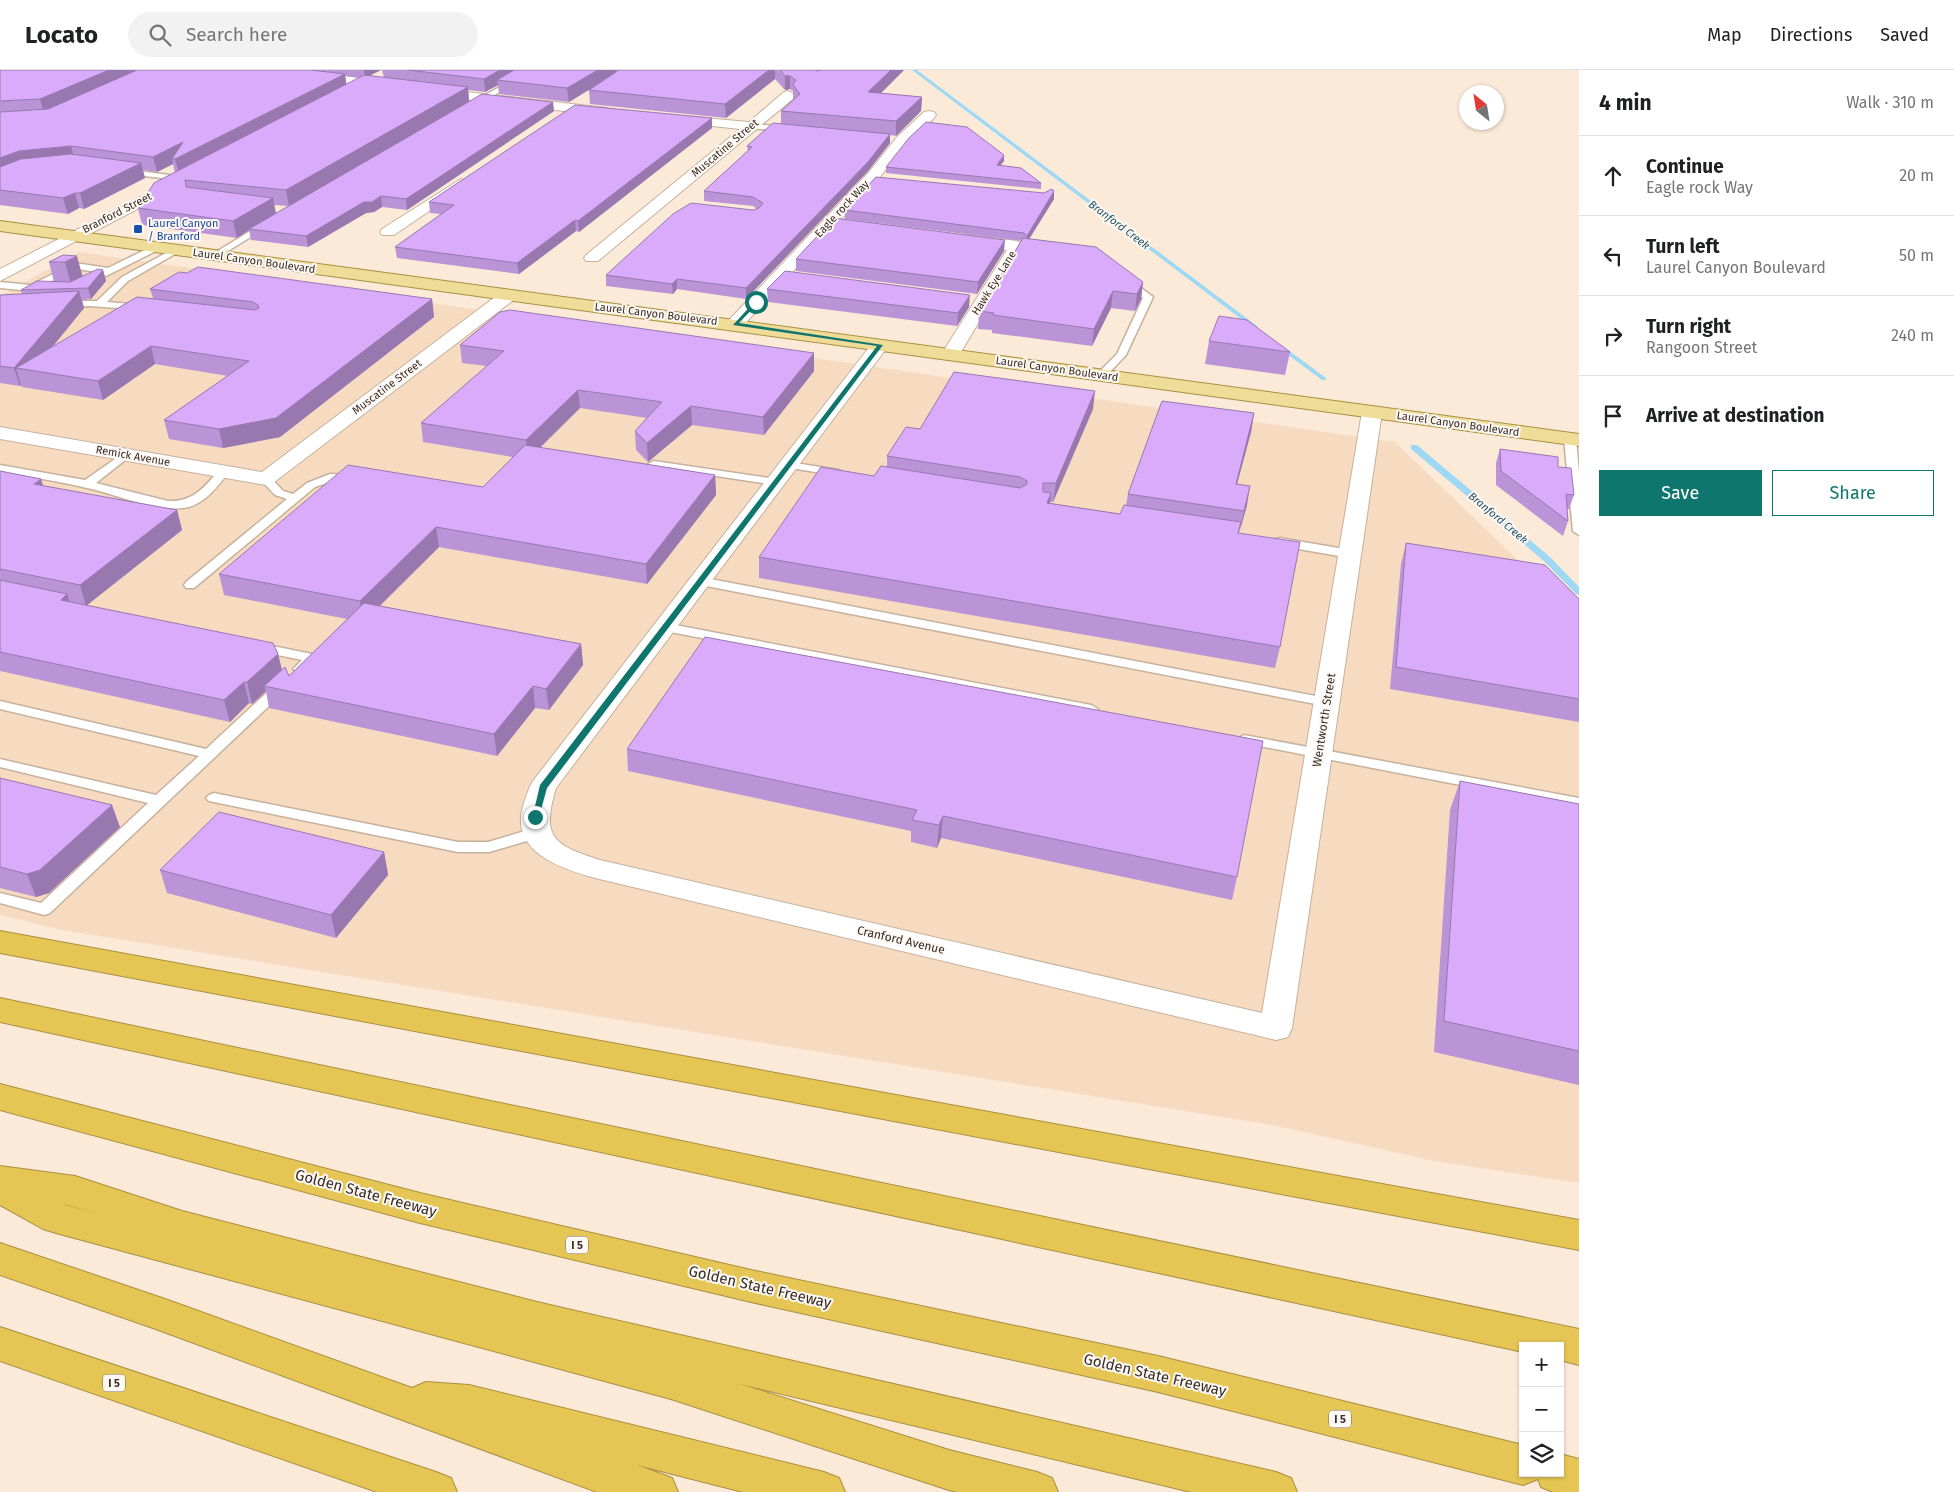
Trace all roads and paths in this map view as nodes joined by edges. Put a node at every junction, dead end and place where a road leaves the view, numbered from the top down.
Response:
1 (245, 70) edge
2 (273, 71) edge
3 (385, 74) dead end
4 (524, 76) edge
5 (368, 84) junction
6 (352, 92) edge
7 (594, 94) edge
8 (789, 95) edge
9 (483, 98) junction
10 (467, 108) edge
11 (572, 108) junction
12 (622, 113) edge
13 (930, 115) dead end
14 (661, 117) edge
15 (556, 119) edge
16 (751, 126) junction
17 (800, 130) edge
18 (113, 169) edge
19 (201, 170) edge
20 (476, 173) edge
21 (871, 178) junction
22 (184, 179) junction
23 (890, 180) edge
24 (661, 202) junction
25 (679, 204) dead end
26 (274, 221) edge
27 (829, 222) junction
28 (849, 225) edge
29 (0, 226) edge
30 (388, 232) dead end
31 (73, 236) junction
32 (948, 237) edge
33 (157, 247) junction
34 (178, 250) junction
35 (216, 255) junction
36 (592, 258) dead end
37 (110, 271) junction
38 (0, 276) edge
39 (781, 276) junction
40 (1120, 276) edge
41 (800, 279) edge
42 (0, 285) edge
43 (80, 285) edge
44 (32, 288) junction
45 (56, 288) edge
46 (509, 295) junction
47 (964, 300) edge
48 (983, 302) junction
49 (99, 304) junction
50 (51, 305) edge
51 (150, 309) edge
52 (735, 324) junction
53 (880, 345) junction
54 (950, 355) junction
55 (1101, 375) junction
56 (1372, 412) junction
57 (1, 434) edge
58 (1575, 439) edge
59 (125, 455) junction
60 (654, 464) edge
61 (0, 468) edge
62 (223, 472) junction
63 (782, 474) junction
64 (852, 476) edge
65 (266, 479) junction
66 (363, 479) edge
67 (87, 484) junction
68 (296, 498) junction
69 (1579, 531) edge
70 (1268, 540) edge
71 (1350, 554) junction
72 (700, 581) junction
73 (190, 586) dead end
74 (665, 627) junction
75 (244, 644) edge
76 (1326, 702) junction
77 (0, 705) edge
78 (1104, 712) edge
79 (1231, 736) edge
80 (1318, 753) junction
81 (209, 754) junction
82 (0, 763) edge
83 (214, 798) dead end
84 (160, 801) junction
85 (1579, 803) edge
86 (536, 833) junction
87 (0, 898) edge
88 (0, 942) edge
89 (0, 1010) edge
90 (1276, 1028) joint
91 (0, 1097) edge
92 (0, 1181) edge
93 (0, 1188) edge
94 (1579, 1235) edge
95 (0, 1259) edge
96 (0, 1344) edge
97 (1579, 1348) edge
98 (394, 1399) junction
99 (1519, 1464) edge
100 (1564, 1475) edge
101 (1579, 1479) edge
102 (436, 1492) edge
103 (657, 1492) edge
104 (824, 1492) edge
105 (1037, 1492) edge
106 (1276, 1492) edge

1 - 2 street
2 - 5 street
3 - 5 street
4 - 9 lane
5 - 6 street
5 - 9 street
7 - 11 street
8 - 16 street, Muscatine Street
9 - 10 lane
9 - 11 street
11 - 12 street
11 - 15 street
13 - 21 street, Eagle rock Way
14 - 16 street
16 - 17 lane
16 - 24 street, Muscatine Street
18 - 22 lane
19 - 22 street, Branford Street
20 - 30 street
21 - 23 street
21 - 27 street, Eagle rock Way
22 - 31 street, Branford Street
24 - 25 street
24 - 36 street, Muscatine Street
26 - 35 lane
27 - 28 street
27 - 39 street, Eagle rock Way
29 - 31 main road, Laurel Canyon Boulevard
31 - 33 main road, Laurel Canyon Boulevard
31 - 38 street, Branford Street
32 - 48 street, Hawk Eye Lane
33 - 34 main road, Laurel Canyon Boulevard
33 - 37 lane
34 - 35 main road, Laurel Canyon Boulevard
34 - 49 lane
35 - 46 main road, Laurel Canyon Boulevard
37 - 43 lane
37 - 44 lane
39 - 41 street
39 - 52 street, Eagle rock Way
40 - 55 lane
42 - 44 lane
44 - 45 lane
46 - 52 main road, Laurel Canyon Boulevard
46 - 65 street, Muscatine Street
47 - 48 street
48 - 54 street, Hawk Eye Lane
49 - 50 lane
49 - 51 lane
52 - 53 main road, Laurel Canyon Boulevard
53 - 54 main road, Laurel Canyon Boulevard
53 - 63 street
54 - 55 main road, Laurel Canyon Boulevard
55 - 56 main road, Laurel Canyon Boulevard
56 - 58 main road, Laurel Canyon Boulevard
56 - 71 street, Wentworth Street
57 - 59 street, Remick Avenue
58 - 69 lane
59 - 62 street, Remick Avenue
59 - 67 lane
60 - 63 lane
61 - 67 lane
62 - 65 street, Remick Avenue
62 - 67 lane
63 - 64 lane
63 - 72 street
65 - 68 lane
66 - 68 lane
68 - 73 lane
70 - 71 lane
71 - 76 street, Wentworth Street
72 - 74 street
72 - 76 lane
74 - 78 lane
74 - 86 street
75 - 81 lane
76 - 80 street, Wentworth Street
77 - 81 lane
79 - 80 lane
80 - 85 lane
80 - 90 street, Wentworth Street
81 - 84 lane
82 - 84 lane
83 - 86 lane
84 - 87 lane
86 - 90 street, Cranford Avenue
88 - 94 highway
89 - 97 highway
91 - 99 highway, Golden State Freeway / I 5
92 - 106 highway
93 - 105 highway
95 - 98 highway
96 - 102 highway, I 5
98 - 103 highway
98 - 104 highway
100 - 101 highway

